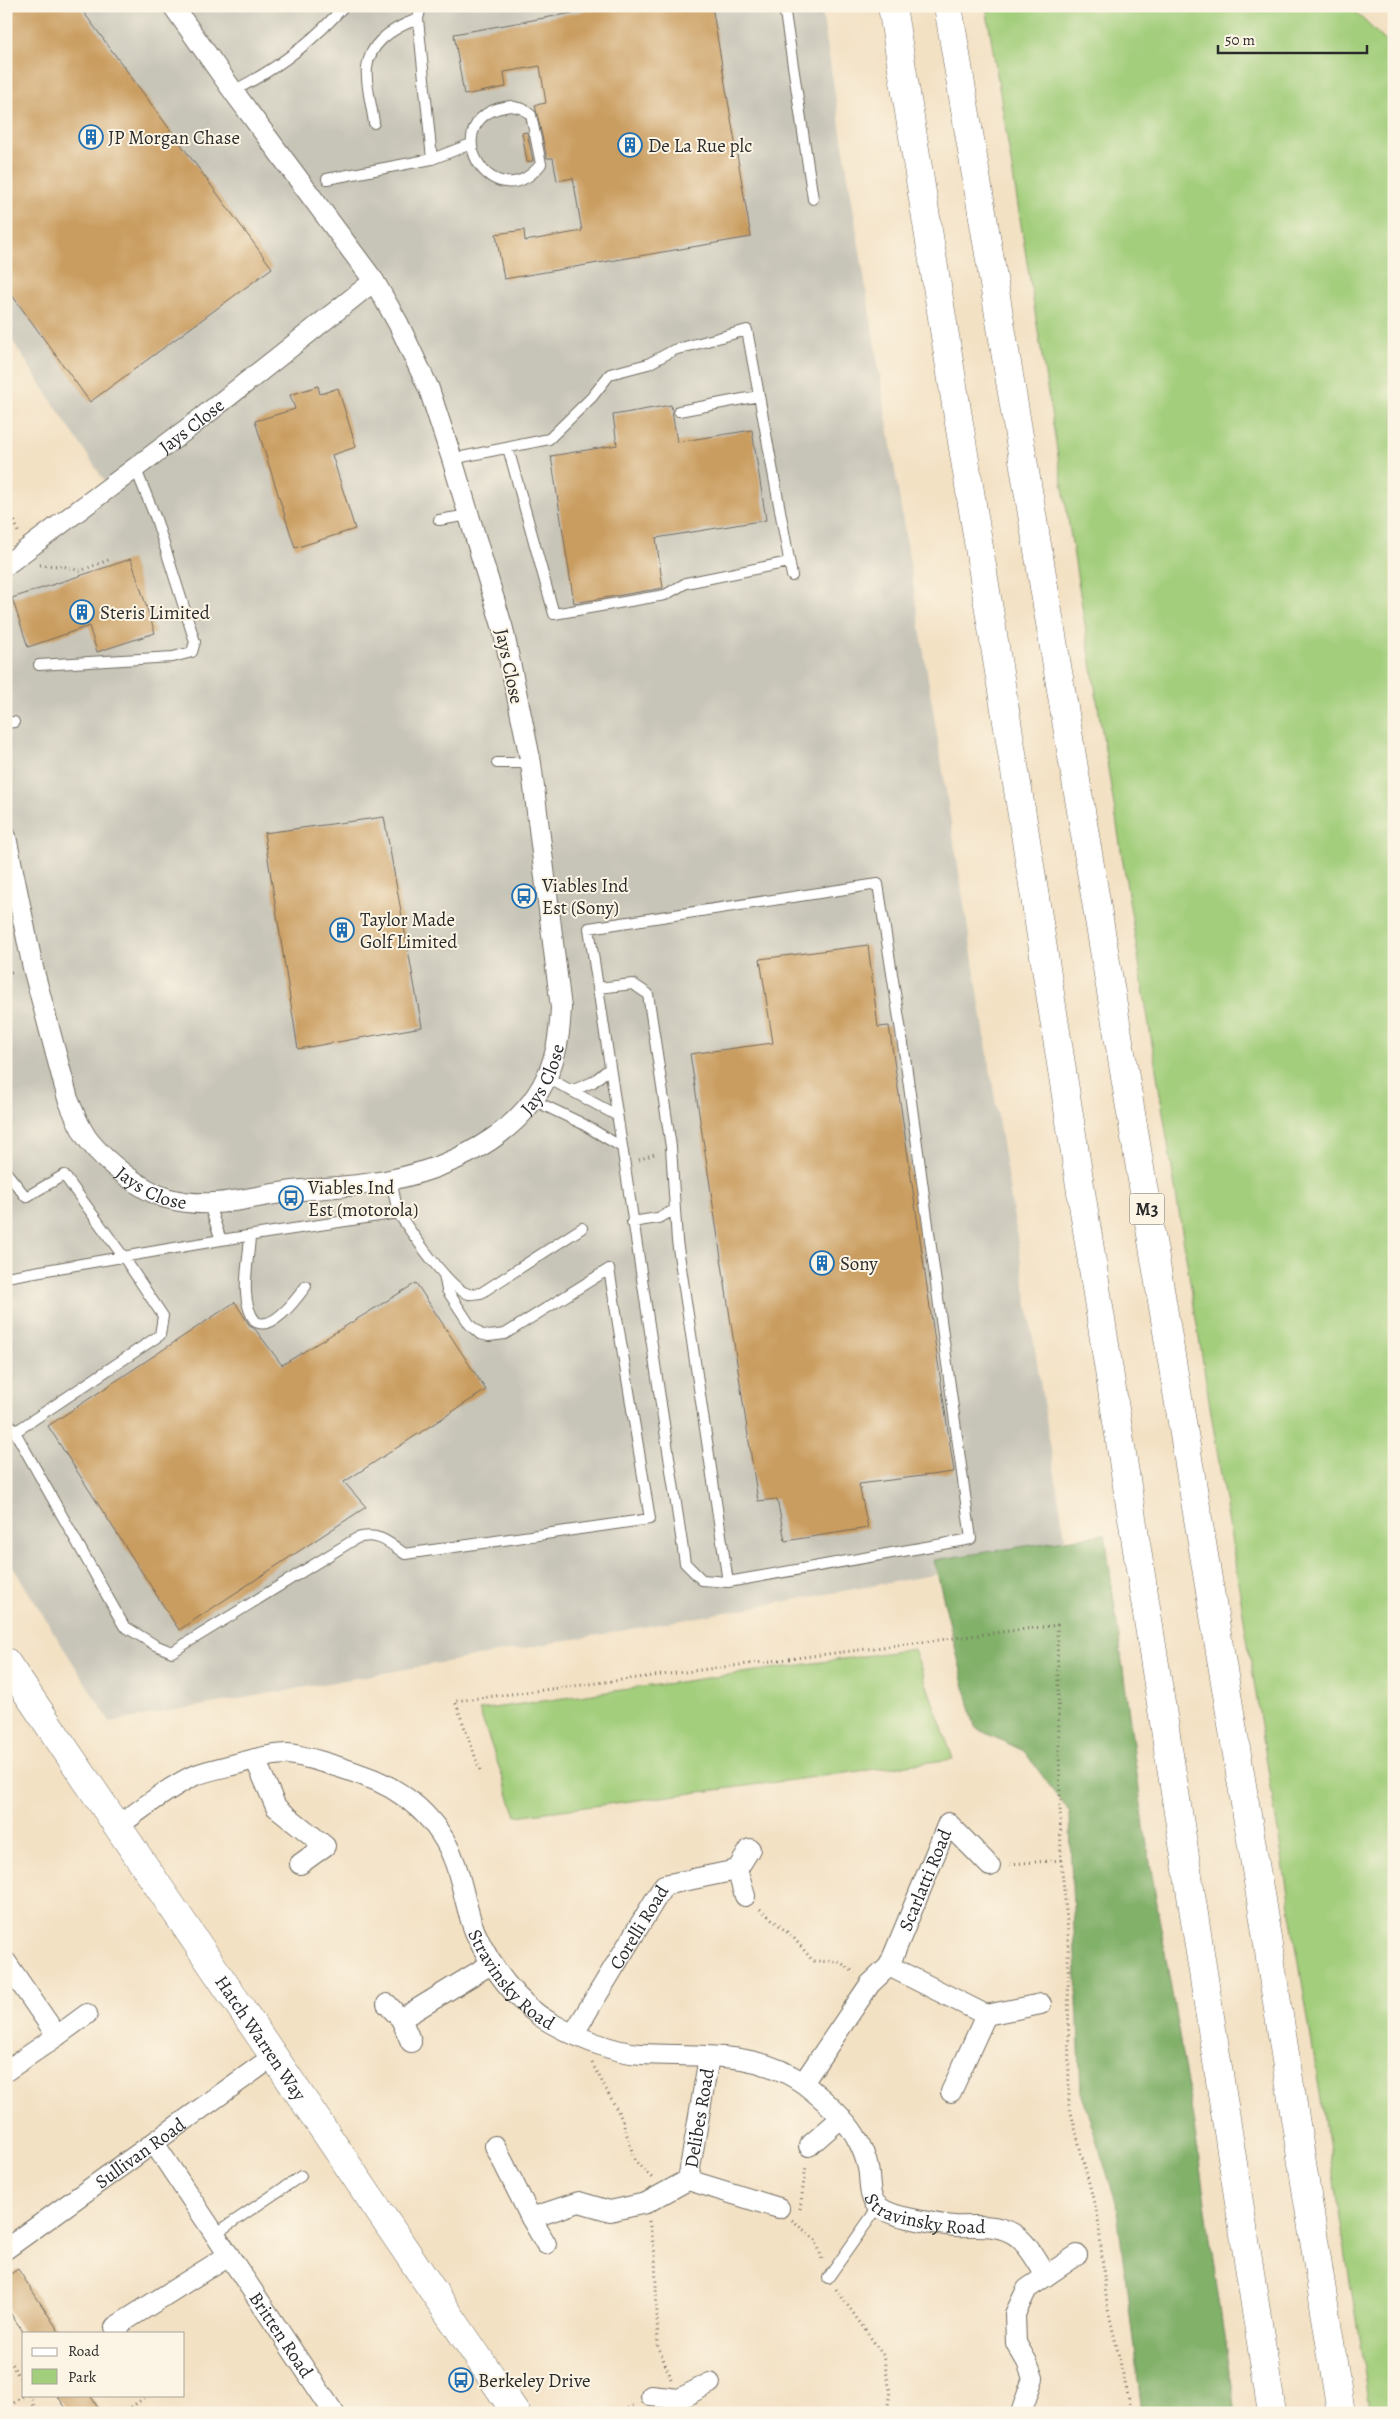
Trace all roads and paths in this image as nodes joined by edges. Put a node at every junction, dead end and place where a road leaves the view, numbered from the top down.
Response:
1 (173, 6) edge
2 (344, 6) edge
3 (421, 6) edge
4 (784, 6) edge
5 (892, 6) edge
6 (948, 6) edge
7 (418, 19) junction
8 (233, 91) junction
9 (374, 123) dead end
10 (471, 144) junction
11 (432, 159) junction
12 (327, 179) dead end
13 (813, 199) dead end
14 (374, 281) junction
15 (759, 396) junction
16 (679, 411) dead end
17 (508, 448) junction
18 (452, 459) junction
19 (135, 468) junction
20 (6, 510) edge
21 (469, 515) junction
22 (439, 520) dead end
23 (15, 522) dead end
24 (111, 559) dead end
25 (789, 562) junction
26 (6, 565) edge
27 (32, 565) dead end
28 (792, 576) dead end
29 (39, 665) dead end
30 (497, 763) dead end
31 (531, 763) junction
32 (6, 837) edge
33 (598, 988) junction
34 (610, 1068) junction
35 (546, 1078) junction
36 (571, 1092) junction
37 (533, 1100) junction
38 (616, 1116) junction
39 (620, 1146) junction
40 (671, 1148) junction
41 (625, 1166) junction
42 (6, 1172) edge
43 (391, 1180) junction
44 (209, 1205) junction
45 (675, 1210) junction
46 (398, 1213) junction
47 (632, 1222) junction
48 (582, 1228) dead end
49 (250, 1236) junction
50 (221, 1240) junction
51 (125, 1258) junction
52 (444, 1275) junction
53 (6, 1277) edge
54 (306, 1286) dead end
55 (6, 1419) edge
56 (15, 1432) junction
57 (728, 1582) junction
58 (6, 1662) edge
59 (255, 1759) junction
60 (480, 1770) dead end
61 (118, 1826) junction
62 (750, 1849) dead end
63 (1061, 1860) junction
64 (300, 1864) dead end
65 (990, 1866) joint
66 (737, 1870) junction
67 (745, 1896) joint
68 (6, 1962) edge
69 (491, 1964) junction
70 (889, 1966) junction
71 (870, 1984) junction
72 (387, 2004) dead end
73 (1041, 2004) dead end
74 (87, 2014) dead end
75 (986, 2015) junction
76 (401, 2019) junction
77 (574, 2033) junction
78 (57, 2036) junction
79 (411, 2042) dead end
80 (274, 2056) junction
81 (709, 2057) junction
82 (6, 2071) edge
83 (803, 2083) junction
84 (951, 2092) dead end
85 (841, 2118) junction
86 (154, 2143) junction
87 (495, 2146) dead end
88 (809, 2146) joint
89 (301, 2176) dead end
90 (688, 2180) junction
91 (666, 2193) junction
92 (646, 2203) junction
93 (878, 2207) junction
94 (779, 2208) joint
95 (532, 2218) junction
96 (798, 2224) junction
97 (215, 2234) junction
98 (546, 2244) dead end
99 (6, 2249) edge
100 (229, 2255) junction
101 (1077, 2255) dead end
102 (1046, 2276) junction
103 (828, 2278) junction
104 (118, 2332) edge
105 (6, 2356) edge
106 (22, 2381) edge
107 (710, 2382) dead end
108 (23, 2396) edge
109 (30, 2396) edge
110 (147, 2396) edge
111 (651, 2396) dead end
112 (681, 2406) edge
113 (6, 2409) edge
114 (36, 2413) edge
115 (123, 2413) edge
116 (334, 2413) edge
117 (516, 2413) edge
118 (887, 2413) edge
119 (1021, 2413) edge
120 (1132, 2413) edge
121 (1272, 2413) edge
122 (1341, 2413) edge

1 - 8 street, Jays Close
2 - 8 lane
3 - 7 lane
4 - 13 lane
5 - 121 main road
6 - 122 main road, M3
7 - 9 lane
7 - 11 lane
8 - 14 street, Jays Close
10 - 10 lane
10 - 11 lane
11 - 12 lane
14 - 18 street, Jays Close
14 - 19 street, Jays Close
15 - 16 lane
15 - 17 lane
15 - 25 lane
17 - 18 lane
17 - 25 lane
18 - 21 street, Jays Close
19 - 26 street, Jays Close
19 - 29 lane
20 - 23 path
21 - 22 lane
21 - 31 street, Jays Close
24 - 27 path
25 - 28 lane
30 - 31 lane
31 - 35 street, Jays Close
32 - 44 street, Jays Close
33 - 34 lane
33 - 40 lane
33 - 57 lane
34 - 36 lane
34 - 38 lane
35 - 36 lane
35 - 37 street, Jays Close
36 - 38 lane
37 - 39 lane
37 - 43 street, Jays Close
38 - 39 lane
39 - 41 lane
40 - 41 path
40 - 45 lane
41 - 47 lane
42 - 51 lane
43 - 44 street, Jays Close
43 - 46 lane
44 - 50 lane
45 - 47 lane
45 - 57 lane
46 - 49 lane
46 - 52 lane
47 - 57 lane
48 - 52 lane
49 - 50 lane
49 - 54 lane
50 - 51 lane
51 - 53 lane
51 - 56 lane
52 - 56 lane
55 - 56 lane
58 - 61 main road, Hatch Warren Way
59 - 61 street, Stravinsky Road
59 - 64 street
59 - 69 street, Stravinsky Road
60 - 63 path
61 - 80 main road, Hatch Warren Way
62 - 66 street
63 - 65 path
63 - 120 path
65 - 70 street, Scarlatti Road
66 - 67 street
66 - 77 street, Corelli Road
67 - 71 path
68 - 78 street
69 - 76 street
69 - 77 street, Stravinsky Road
70 - 71 street, Scarlatti Road
70 - 75 street
71 - 83 street, Scarlatti Road
72 - 76 street
73 - 75 street
74 - 78 street
75 - 84 street
76 - 79 street
77 - 81 street, Stravinsky Road
77 - 91 path
78 - 82 street
80 - 86 street, Sullivan Road
80 - 117 main road, Hatch Warren Way
81 - 83 street, Stravinsky Road
81 - 90 street, Delibes Road
83 - 85 street, Stravinsky Road
85 - 88 street
85 - 93 street, Stravinsky Road
86 - 97 street, Britten Road
86 - 99 street, Sullivan Road
87 - 95 street
88 - 96 path
89 - 97 lane
90 - 91 street, Delibes Road
90 - 94 street, Delibes Road
91 - 92 street, Delibes Road
92 - 95 street, Delibes Road
92 - 112 path
93 - 102 street, Stravinsky Road
93 - 103 lane
94 - 96 path
95 - 98 street
96 - 103 path
97 - 100 street, Britten Road
100 - 104 street
100 - 116 street, Britten Road
101 - 102 street
102 - 119 street
103 - 118 path
105 - 106 path
107 - 112 street
108 - 113 path
109 - 114 path
110 - 115 path
111 - 112 street

